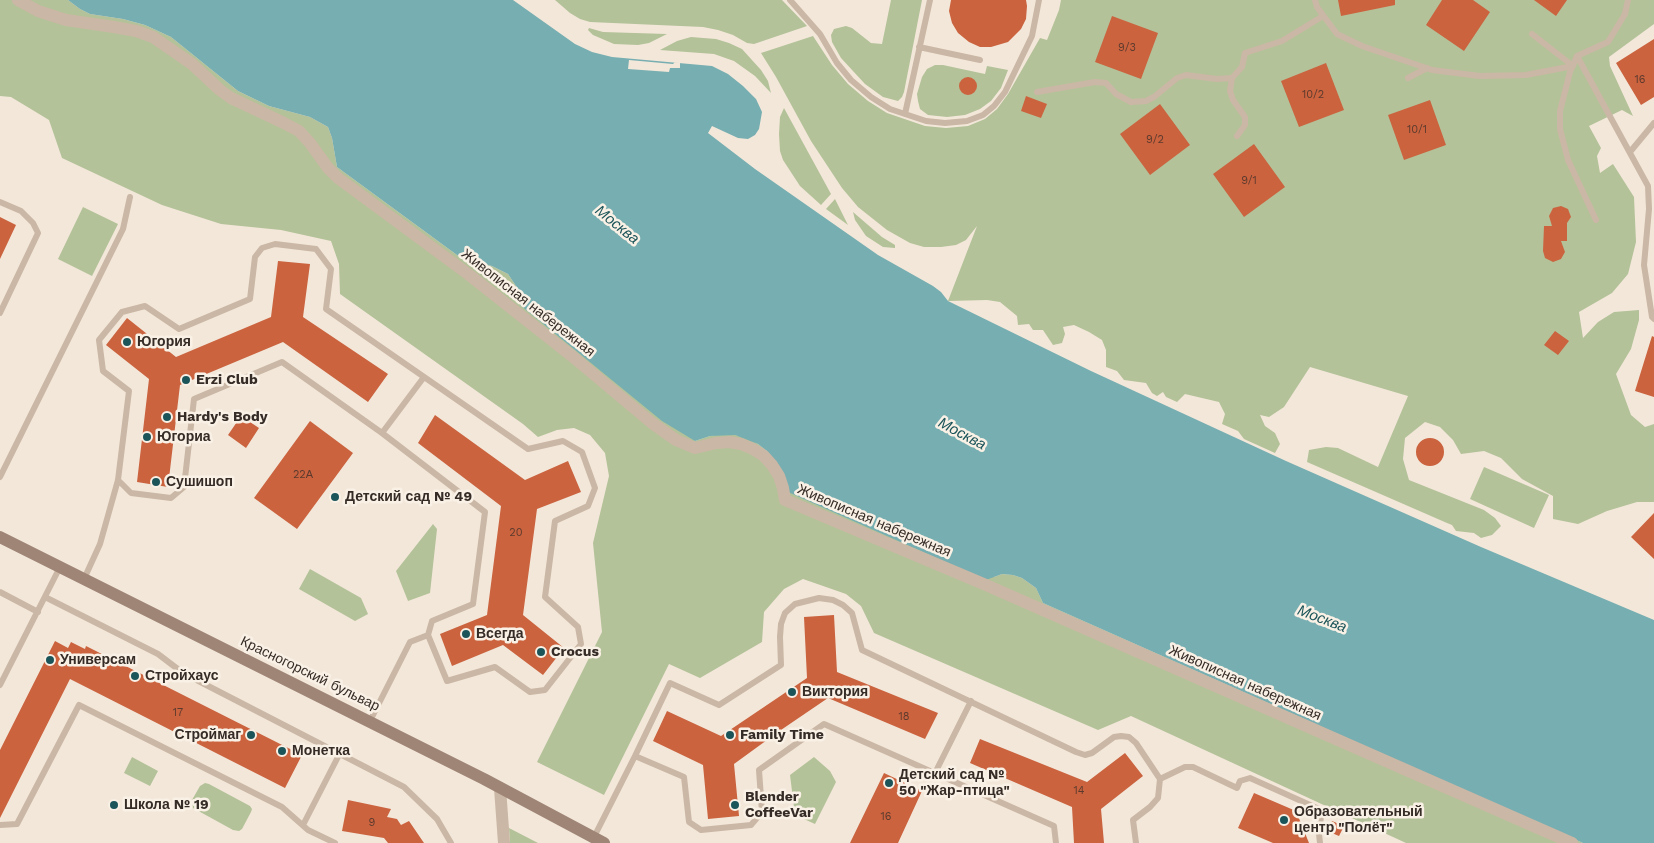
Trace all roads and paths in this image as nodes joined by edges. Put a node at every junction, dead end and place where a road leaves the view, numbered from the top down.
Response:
1 (18, 0) edge
2 (790, 0) edge
3 (930, 0) edge
4 (1039, 0) edge
5 (1315, 0) edge
6 (1628, 0) edge
7 (1323, 16) junction
8 (1532, 34) dead end
9 (919, 47) junction
10 (1577, 56) junction
11 (980, 60) dead end
12 (1573, 66) junction
13 (1427, 68) junction
14 (1232, 78) junction
15 (1408, 78) dead end
16 (1037, 92) dead end
17 (905, 114) junction
18 (1654, 123) edge
19 (1237, 136) dead end
20 (1630, 152) junction
21 (130, 197) dead end
22 (0, 202) edge
23 (1596, 220) dead end
24 (1651, 285) edge
25 (0, 313) edge
26 (1654, 319) edge
27 (424, 377) junction
28 (382, 433) junction
29 (0, 477) edge
30 (118, 480) junction
31 (0, 537) edge
32 (60, 566) junction
33 (84, 579) junction
34 (0, 592) edge
35 (45, 596) junction
36 (38, 612) junction
37 (428, 635) junction
38 (0, 685) edge
39 (971, 701) junction
40 (370, 721) junction
41 (340, 753) junction
42 (635, 756) junction
43 (935, 773) junction
44 (1160, 779) junction
45 (500, 788) junction
46 (0, 825) edge
47 (303, 825) junction
48 (599, 840) edge
49 (334, 843) edge
50 (451, 843) edge
51 (504, 843) edge
52 (1056, 843) edge
53 (1136, 843) edge
54 (1320, 843) edge
55 (1572, 843) edge

1 - 55 street, Живописная набережная
2 - 17 lane
3 - 9 lane
4 - 17 lane
5 - 7 lane
6 - 10 lane
7 - 13 lane
7 - 14 lane
8 - 12 lane
9 - 11 lane
9 - 17 lane
10 - 12 lane
10 - 20 lane
12 - 13 lane
12 - 23 lane
13 - 15 lane
14 - 16 lane
14 - 19 lane
18 - 20 lane
20 - 24 lane
21 - 29 lane
22 - 25 lane
24 - 26 lane
27 - 28 lane
27 - 30 lane
27 - 37 lane
28 - 30 lane
28 - 37 lane
30 - 33 lane
31 - 32 main road, Красногорский бульвар
32 - 33 main road, Красногорский бульвар
32 - 35 lane
33 - 40 main road, Красногорский бульвар
34 - 36 lane
35 - 36 lane
35 - 41 lane
36 - 38 lane
37 - 40 lane
39 - 42 lane
39 - 43 lane
39 - 44 lane
40 - 45 main road, Красногорский бульвар
41 - 47 lane
41 - 50 lane
42 - 43 lane
42 - 48 lane
43 - 52 lane
44 - 53 lane
44 - 54 lane
45 - 48 main road, Красногорский бульвар
45 - 51 street
46 - 47 lane
47 - 49 lane

